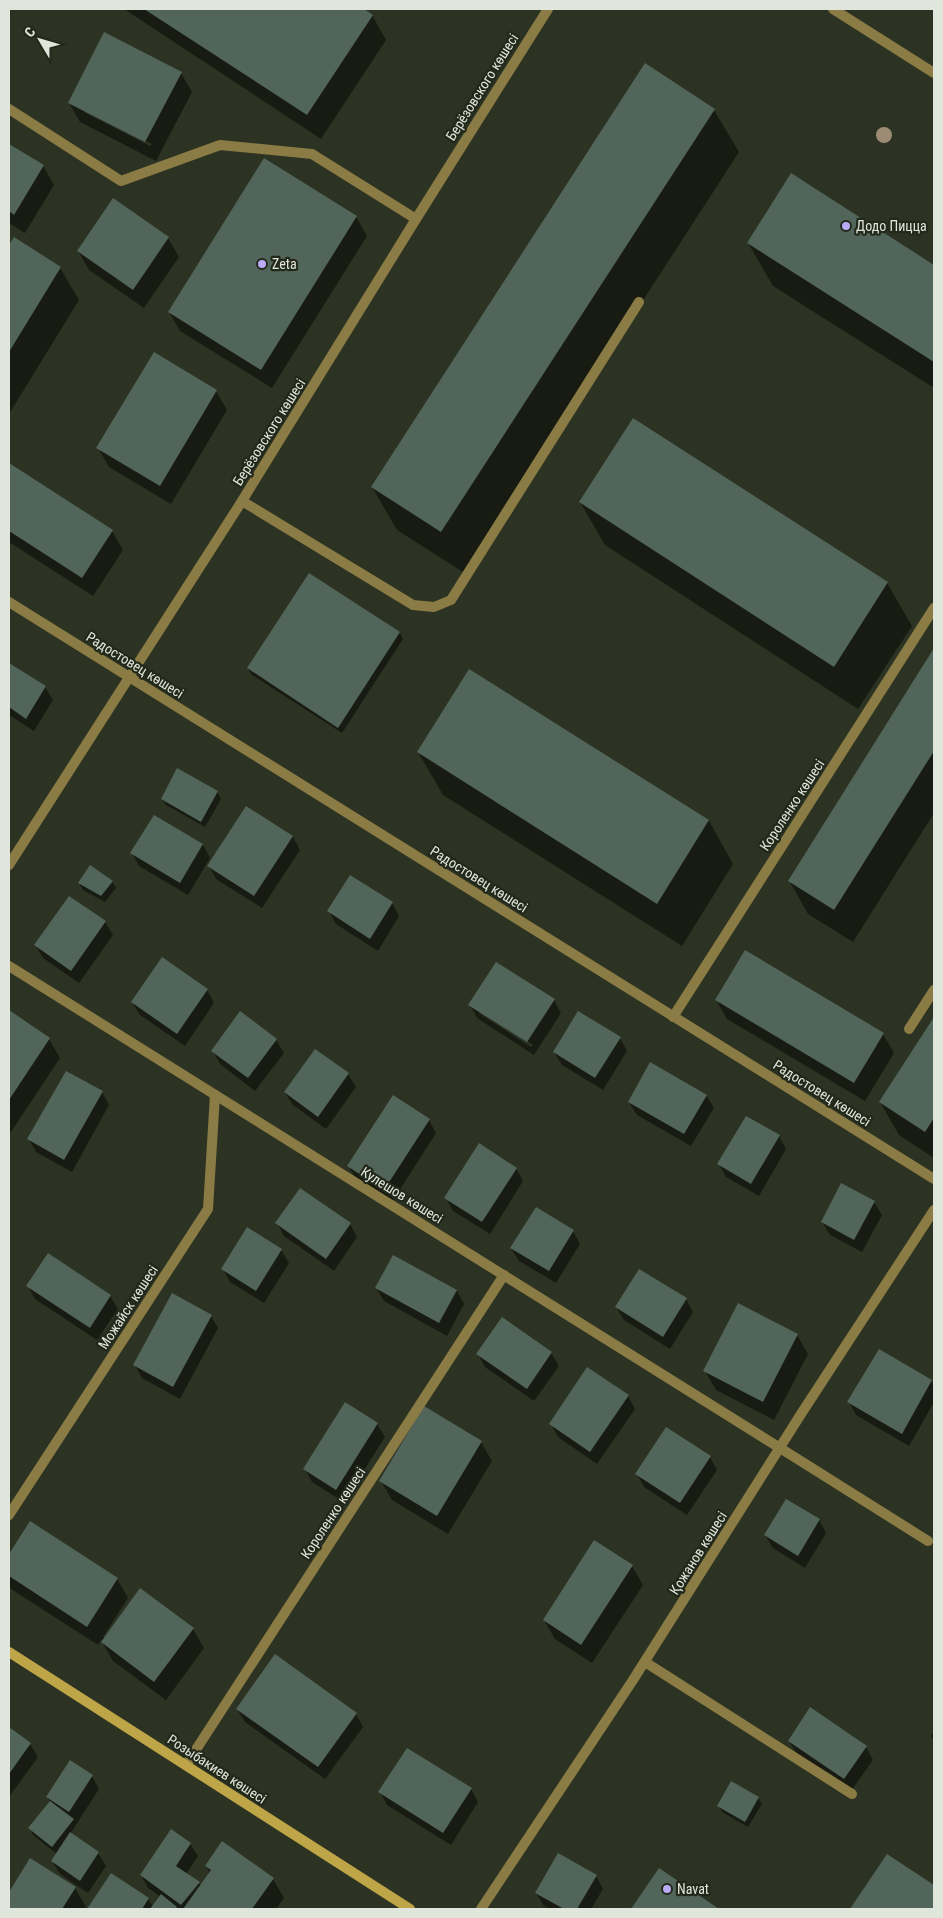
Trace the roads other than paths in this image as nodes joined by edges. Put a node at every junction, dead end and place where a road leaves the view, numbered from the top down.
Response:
1 (548, 9) edge
2 (833, 9) edge
3 (934, 73) edge
4 (9, 109) edge
5 (416, 219) junction
6 (639, 302) dead end
7 (242, 502) junction
8 (9, 602) edge
9 (934, 608) edge
10 (129, 677) junction
11 (9, 865) edge
12 (9, 966) edge
13 (934, 990) edge
14 (674, 1017) junction
15 (909, 1029) dead end
16 (215, 1095) junction
17 (934, 1179) edge
18 (934, 1210) edge
19 (504, 1275) junction
20 (780, 1448) junction
21 (9, 1515) edge
22 (928, 1541) dead end
23 (9, 1652) edge
24 (645, 1662) junction
25 (186, 1765) junction
26 (852, 1794) dead end
27 (410, 1909) edge
28 (481, 1909) edge

1 - 5 street, Берёзовского көшесі
2 - 3 street
4 - 5 street
5 - 7 street, Берёзовского көшесі
6 - 7 street
7 - 10 street, Берёзовского көшесі
8 - 10 street, Радостовец көшесі
9 - 14 street, Короленко көшесі
10 - 11 street, Берёзовского көшесі
10 - 14 street, Радостовец көшесі
12 - 16 street, Кулешов көшесі
13 - 15 street
14 - 17 street, Радостовец көшесі
16 - 19 street, Кулешов көшесі
16 - 21 street, Можайск көшесі
18 - 20 street, Қожанов көшесі
19 - 20 street, Кулешов көшесі
19 - 25 street, Короленко көшесі
20 - 22 street, Кулешов көшесі
20 - 24 street, Қожанов көшесі
23 - 25 main road, Розыбакиев көшесі
24 - 26 street
24 - 28 street, Қожанов көшесі
25 - 27 main road, Розыбакиев көшесі

